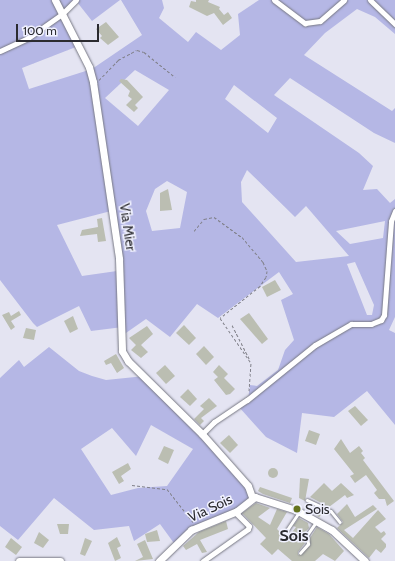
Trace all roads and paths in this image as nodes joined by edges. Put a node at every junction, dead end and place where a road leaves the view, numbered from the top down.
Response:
1 (55, 0) edge
2 (76, 0) edge
3 (274, 0) edge
4 (344, 0) edge
5 (370, 0) edge
6 (62, 14) junction
7 (395, 24) edge
8 (0, 51) edge
9 (175, 77) dead end
10 (93, 82) junction
11 (395, 211) edge
12 (194, 231) dead end
13 (232, 325) dead end
14 (251, 363) junction
15 (247, 400) junction
16 (202, 434) junction
17 (132, 485) dead end
18 (252, 497) junction
19 (307, 500) dead end
20 (235, 512) junction
21 (299, 512) junction
22 (316, 521) junction
23 (340, 522) dead end
24 (197, 527) junction
25 (285, 533) dead end
26 (300, 553) dead end
27 (43, 560) edge
28 (19, 561) edge
29 (60, 561) edge
30 (160, 561) edge
31 (203, 561) edge
32 (365, 561) edge

1 - 6 street, Via Mier
2 - 6 street
3 - 4 street
5 - 7 street
6 - 8 street
6 - 10 street, Via Mier
9 - 10 path
10 - 16 street, Via Mier
11 - 15 street
12 - 14 path
13 - 14 path
14 - 15 path
15 - 16 street
16 - 18 street, Via Mier
17 - 24 path
18 - 20 street, Via Sois
18 - 21 street, Via Sois
19 - 23 lane
20 - 24 street, Via Sois
20 - 31 street
21 - 22 street, Via Sois
21 - 25 lane
22 - 26 lane
22 - 32 street, Via Sois
24 - 30 street, Via Sois
27 - 28 street
27 - 29 street

